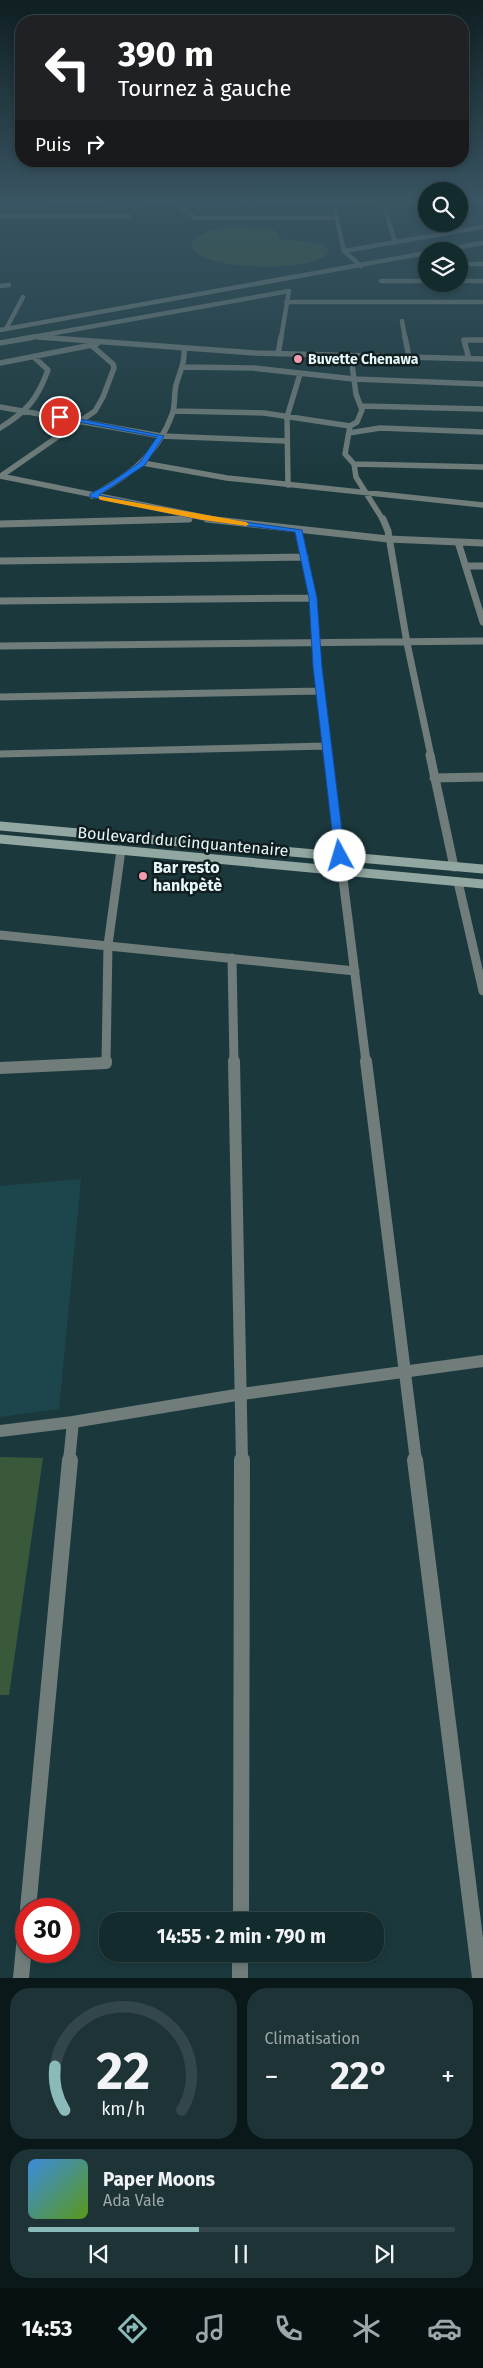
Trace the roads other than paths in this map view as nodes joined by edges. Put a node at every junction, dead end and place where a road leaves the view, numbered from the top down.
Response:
1 (225, 290) edge
2 (23, 297) dead end
3 (286, 302) junction
4 (483, 302) edge
5 (402, 321) dead end
6 (3, 330) edge
7 (38, 336) junction
8 (483, 340) edge
9 (111, 341) junction
10 (0, 343) edge
11 (91, 346) junction
12 (184, 348) junction
13 (278, 354) junction
14 (34, 357) junction
15 (351, 357) junction
16 (409, 358) junction
17 (469, 359) junction
18 (483, 359) edge
19 (0, 363) edge
20 (182, 367) junction
21 (300, 374) junction
22 (354, 379) junction
23 (483, 384) edge
24 (362, 406) junction
25 (0, 407) edge
26 (483, 409) edge
27 (173, 411) junction
28 (25, 412) junction
29 (287, 417) junction
30 (81, 421) junction
31 (350, 426) junction
32 (0, 428) edge
33 (483, 432) edge
34 (349, 433) junction
35 (160, 436) junction
36 (286, 441) junction
37 (143, 464) junction
38 (354, 464) junction
39 (483, 467) edge
40 (0, 476) edge
41 (288, 484) junction
42 (366, 493) junction
43 (92, 496) junction
44 (483, 505) edge
45 (202, 518) junction
46 (0, 524) edge
47 (298, 530) junction
48 (388, 539) junction
49 (458, 542) junction
50 (483, 543) edge
51 (305, 557) junction
52 (0, 561) edge
53 (466, 566) junction
54 (483, 566) edge
55 (313, 598) junction
56 (0, 601) edge
57 (480, 604) edge
58 (483, 622) edge
59 (483, 641) edge
60 (316, 643) junction
61 (407, 643) junction
62 (0, 646) edge
63 (321, 691) junction
64 (0, 697) edge
65 (327, 746) junction
66 (0, 754) edge
67 (483, 777) edge
68 (434, 778) junction
69 (0, 826) edge
70 (0, 839) edge
71 (121, 850) junction
72 (340, 856) junction
73 (454, 867) junction
74 (483, 869) edge
75 (342, 871) junction
76 (458, 882) junction
77 (483, 884) edge
78 (0, 935) edge
79 (108, 945) junction
80 (232, 958) junction
81 (355, 971) junction
82 (483, 991) edge
83 (0, 1068) edge
84 (483, 1361) edge
85 (405, 1372) junction
86 (242, 1394) junction
87 (73, 1422) junction
88 (0, 1431) edge
89 (29, 1898) edge
90 (240, 1912) edge
91 (240, 1962) edge
92 (22, 1963) edge
93 (21, 1978) edge
94 (240, 1978) edge
95 (480, 1978) edge

1 - 6 street
2 - 6 street
3 - 4 street
3 - 7 street
3 - 13 street
5 - 16 street
7 - 9 street
7 - 10 street
8 - 17 street
9 - 11 street
9 - 12 street
11 - 14 street
11 - 30 street
12 - 13 street
12 - 20 street
13 - 15 street
14 - 19 street
14 - 28 street
15 - 16 street
15 - 22 street
16 - 17 street
17 - 18 street
20 - 21 street
20 - 27 street
21 - 22 street
21 - 29 street
22 - 23 street
22 - 24 street
24 - 26 street
24 - 31 street
25 - 28 street
27 - 29 street
27 - 35 street
28 - 30 street
28 - 32 street
29 - 31 street
29 - 36 street
30 - 35 street
30 - 40 street
31 - 34 street
33 - 34 street
34 - 38 street
35 - 36 street
35 - 37 street
36 - 41 street
37 - 41 street
37 - 43 street
38 - 39 street
38 - 42 street
40 - 43 street
41 - 42 street
42 - 44 street
42 - 48 street
43 - 45 street
45 - 46 street
45 - 47 street
47 - 48 street
47 - 51 street
48 - 49 street
48 - 61 street
49 - 50 street
49 - 53 street
51 - 52 street
51 - 55 street
53 - 54 street
53 - 57 street
55 - 56 street
55 - 60 street
57 - 58 street
59 - 61 street
60 - 61 street
60 - 62 street
60 - 63 street
61 - 68 street
63 - 64 street
63 - 65 street
65 - 66 street
65 - 72 street
67 - 68 street
68 - 73 street
69 - 72 main road, Boulevard du Cinquantenaire
70 - 71 main road, Boulevard du Cinquantenaire
71 - 75 main road, Boulevard du Cinquantenaire
71 - 79 street
72 - 73 main road, Boulevard du Cinquantenaire
73 - 74 main road, Boulevard du Cinquantenaire
75 - 76 main road, Boulevard du Cinquantenaire
75 - 81 street
76 - 77 main road, Boulevard du Cinquantenaire
76 - 82 street
78 - 79 street
79 - 80 street
79 - 83 street
80 - 81 street
80 - 86 street
81 - 85 street
84 - 85 street
85 - 86 street
85 - 95 street
86 - 87 street
86 - 90 street
87 - 88 street
87 - 89 street
91 - 94 street
92 - 93 street

